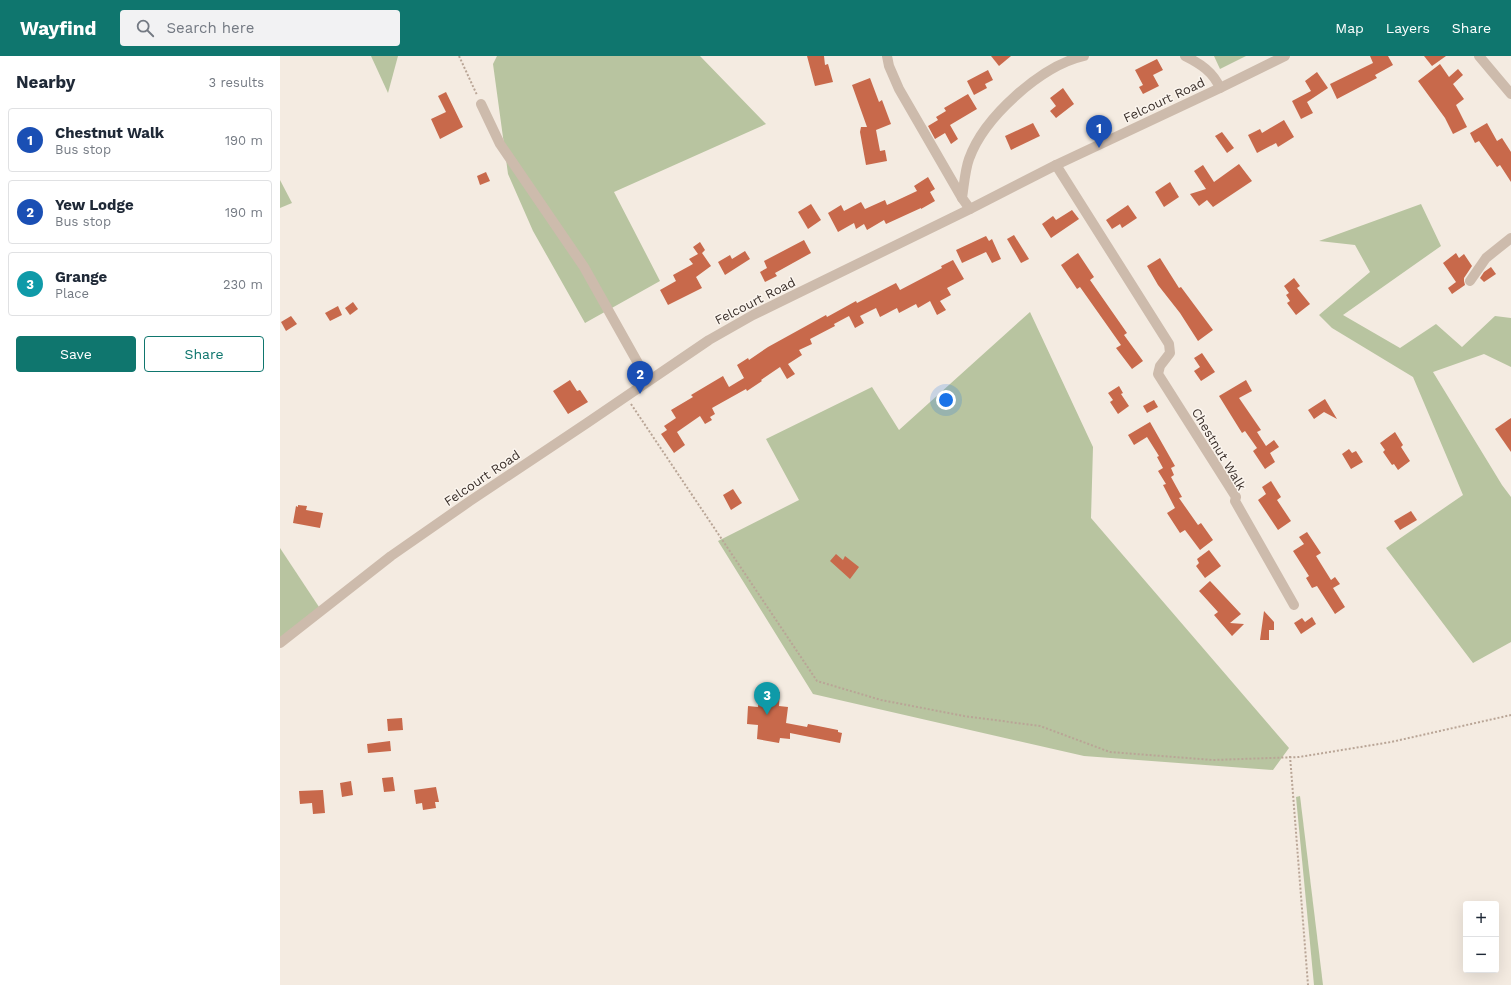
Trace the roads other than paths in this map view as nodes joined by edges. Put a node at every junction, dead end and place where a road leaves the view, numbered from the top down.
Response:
1 (1084, 56) edge
2 (1185, 56) edge
3 (1285, 56) edge
4 (1479, 56) edge
5 (888, 61) edge
6 (1220, 88) junction
7 (1511, 94) edge
8 (481, 104) road end
9 (1056, 165) junction
10 (962, 198) junction
11 (970, 209) junction
12 (1511, 238) edge
13 (1470, 281) dead end
14 (648, 381) junction
15 (1294, 605) dead end
16 (280, 643) edge

1 - 10 street
2 - 6 street
3 - 6 street, Felcourt Road
4 - 7 street
5 - 10 street
6 - 9 street, Felcourt Road
8 - 14 street
9 - 11 street, Felcourt Road
9 - 15 street, Chestnut Walk
10 - 11 street
11 - 14 street, Felcourt Road
12 - 13 street
14 - 16 street, Felcourt Road

